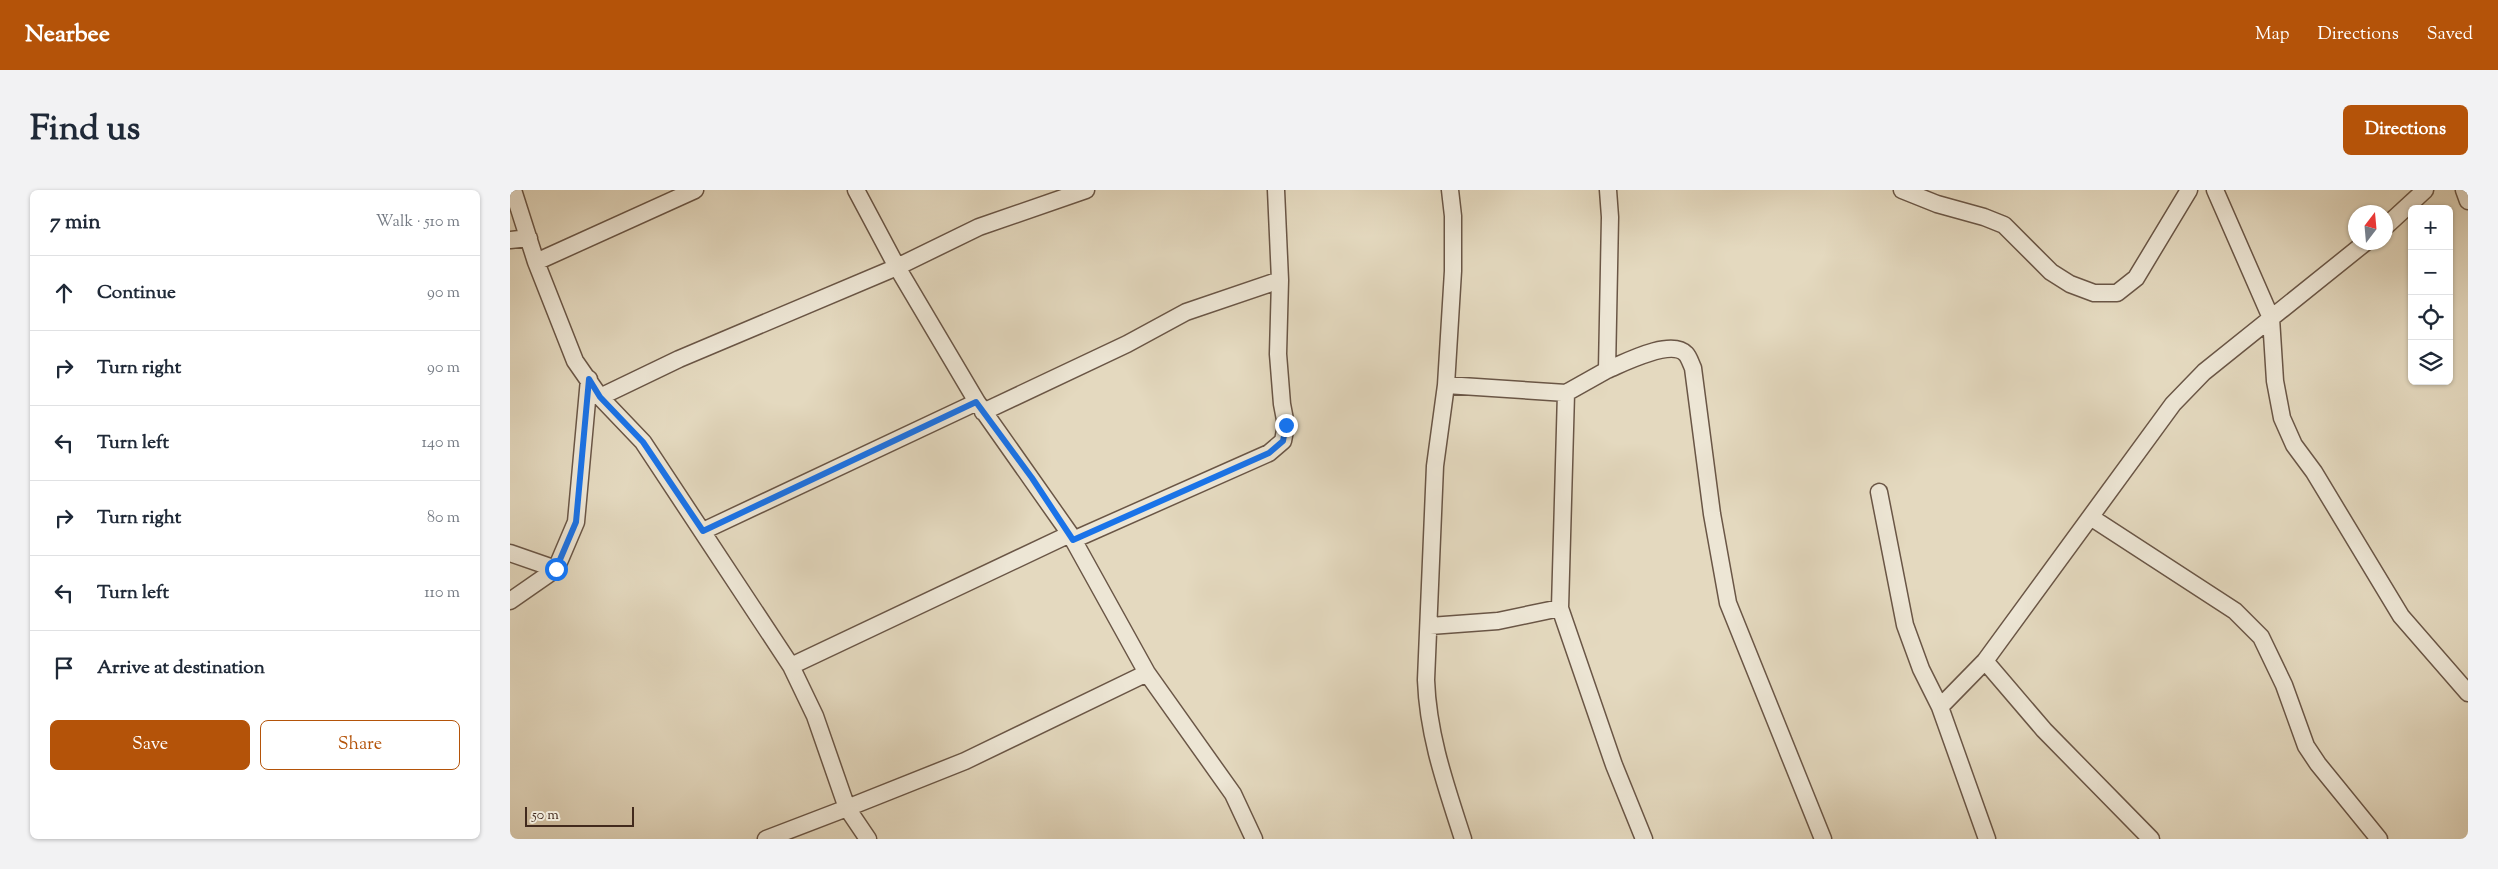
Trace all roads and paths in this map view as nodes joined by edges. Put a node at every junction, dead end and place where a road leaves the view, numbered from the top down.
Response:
1 (513, 190) edge
2 (695, 190) edge
3 (856, 190) edge
4 (1086, 190) edge
5 (1276, 190) edge
6 (1450, 190) edge
7 (1608, 190) edge
8 (1902, 190) edge
9 (2189, 190) edge
10 (2215, 190) edge
11 (2425, 190) edge
12 (2464, 190) edge
13 (2468, 201) edge
14 (2393, 220) edge
15 (529, 238) junction
16 (510, 240) edge
17 (2356, 250) edge
18 (536, 262) junction
19 (897, 267) junction
20 (1280, 280) junction
21 (2271, 318) junction
22 (1607, 370) junction
23 (589, 379) junction
24 (1446, 385) junction
25 (1566, 393) junction
26 (600, 397) junction
27 (980, 407) junction
28 (1879, 492) dead end
29 (2092, 518) junction
30 (703, 531) junction
31 (1071, 537) junction
32 (510, 553) edge
33 (556, 569) junction
34 (510, 601) edge
35 (1560, 608) junction
36 (1430, 626) junction
37 (1986, 662) junction
38 (791, 666) junction
39 (1147, 673) junction
40 (2468, 693) edge
41 (1940, 707) junction
42 (847, 808) junction
43 (766, 839) edge
44 (868, 839) edge
45 (1254, 839) edge
46 (1463, 839) edge
47 (1644, 839) edge
48 (1822, 839) edge
49 (1987, 839) edge
50 (2151, 839) edge
51 (2379, 839) edge

1 - 15 street
2 - 18 street
3 - 19 street
4 - 19 street
5 - 20 street
6 - 24 street
7 - 22 street
8 - 9 street
10 - 21 street
11 - 14 street
12 - 13 street
15 - 16 street
15 - 18 street
17 - 21 street
18 - 23 street
19 - 26 street
19 - 27 street
20 - 27 street
20 - 31 street
21 - 29 street
21 - 40 street
22 - 25 street
22 - 48 street
23 - 26 street
23 - 33 street
24 - 25 street
24 - 36 street
25 - 35 street
26 - 30 street
27 - 30 street
27 - 31 street
28 - 41 street
29 - 37 street
29 - 51 street
30 - 38 street
31 - 38 street
31 - 39 street
32 - 33 street
33 - 34 street
35 - 36 street
35 - 47 street
36 - 46 street
37 - 41 street
37 - 50 street
38 - 42 street
39 - 42 street
39 - 45 street
41 - 49 street
42 - 43 street
42 - 44 street

